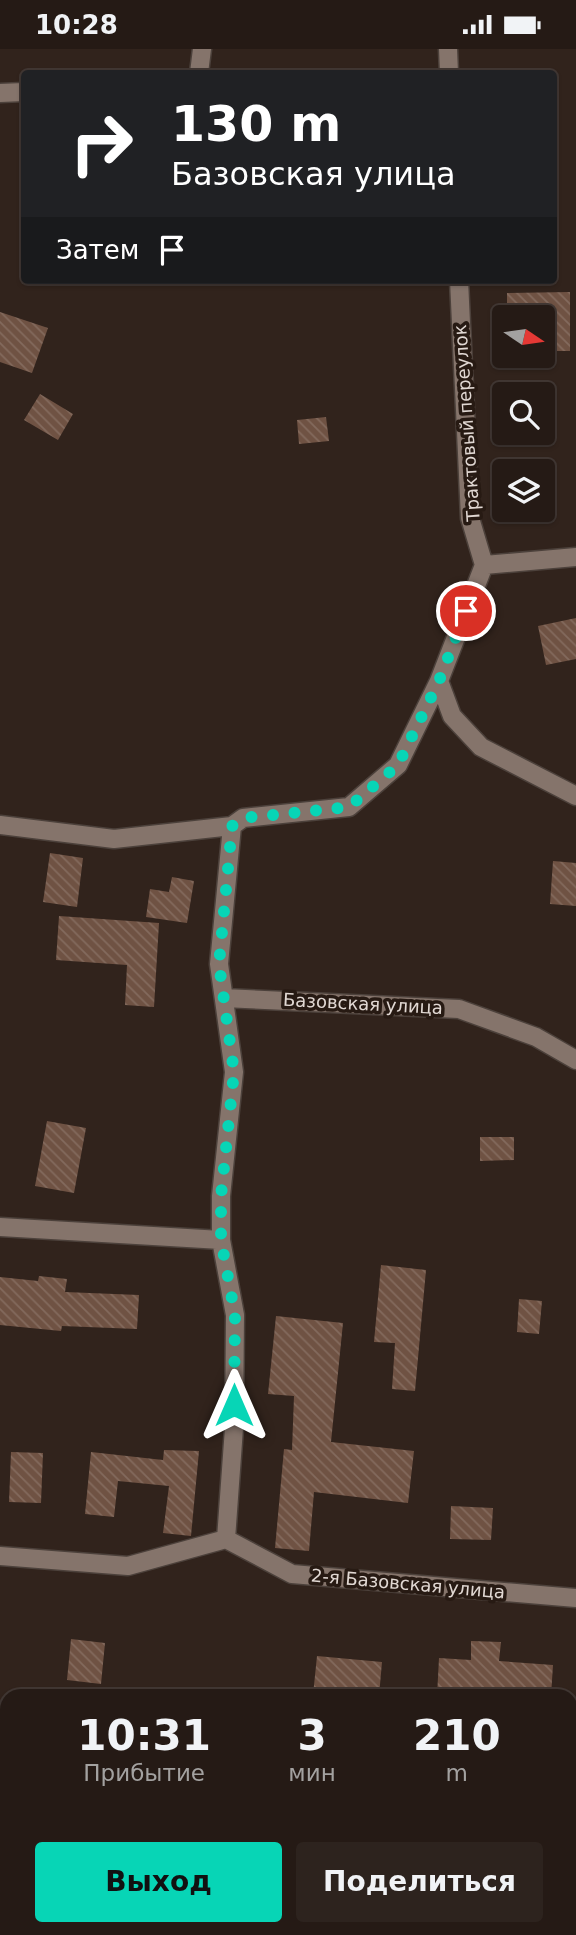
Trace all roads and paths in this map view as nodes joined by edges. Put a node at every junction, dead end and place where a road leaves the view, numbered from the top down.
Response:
1 (202, 49) edge
2 (448, 49) edge
3 (199, 70) edge
4 (449, 70) edge
5 (21, 92) edge
6 (0, 93) edge
7 (459, 284) edge
8 (576, 557) edge
9 (484, 565) junction
10 (439, 681) junction
11 (576, 796) edge
12 (237, 822) junction
13 (0, 825) edge
14 (223, 998) junction
15 (576, 1060) edge
16 (0, 1227) edge
17 (221, 1240) junction
18 (226, 1539) junction
19 (0, 1556) edge
20 (576, 1598) edge

1 - 3 street
2 - 4 street
5 - 6 street
7 - 9 street, Трактовый переулок
8 - 9 street
9 - 10 street
10 - 11 street
10 - 12 street
12 - 13 street
12 - 14 street
14 - 15 street, Базовская улица
14 - 17 street
16 - 17 street
17 - 18 street
18 - 19 street
18 - 20 street, 2-я Базовская улица

